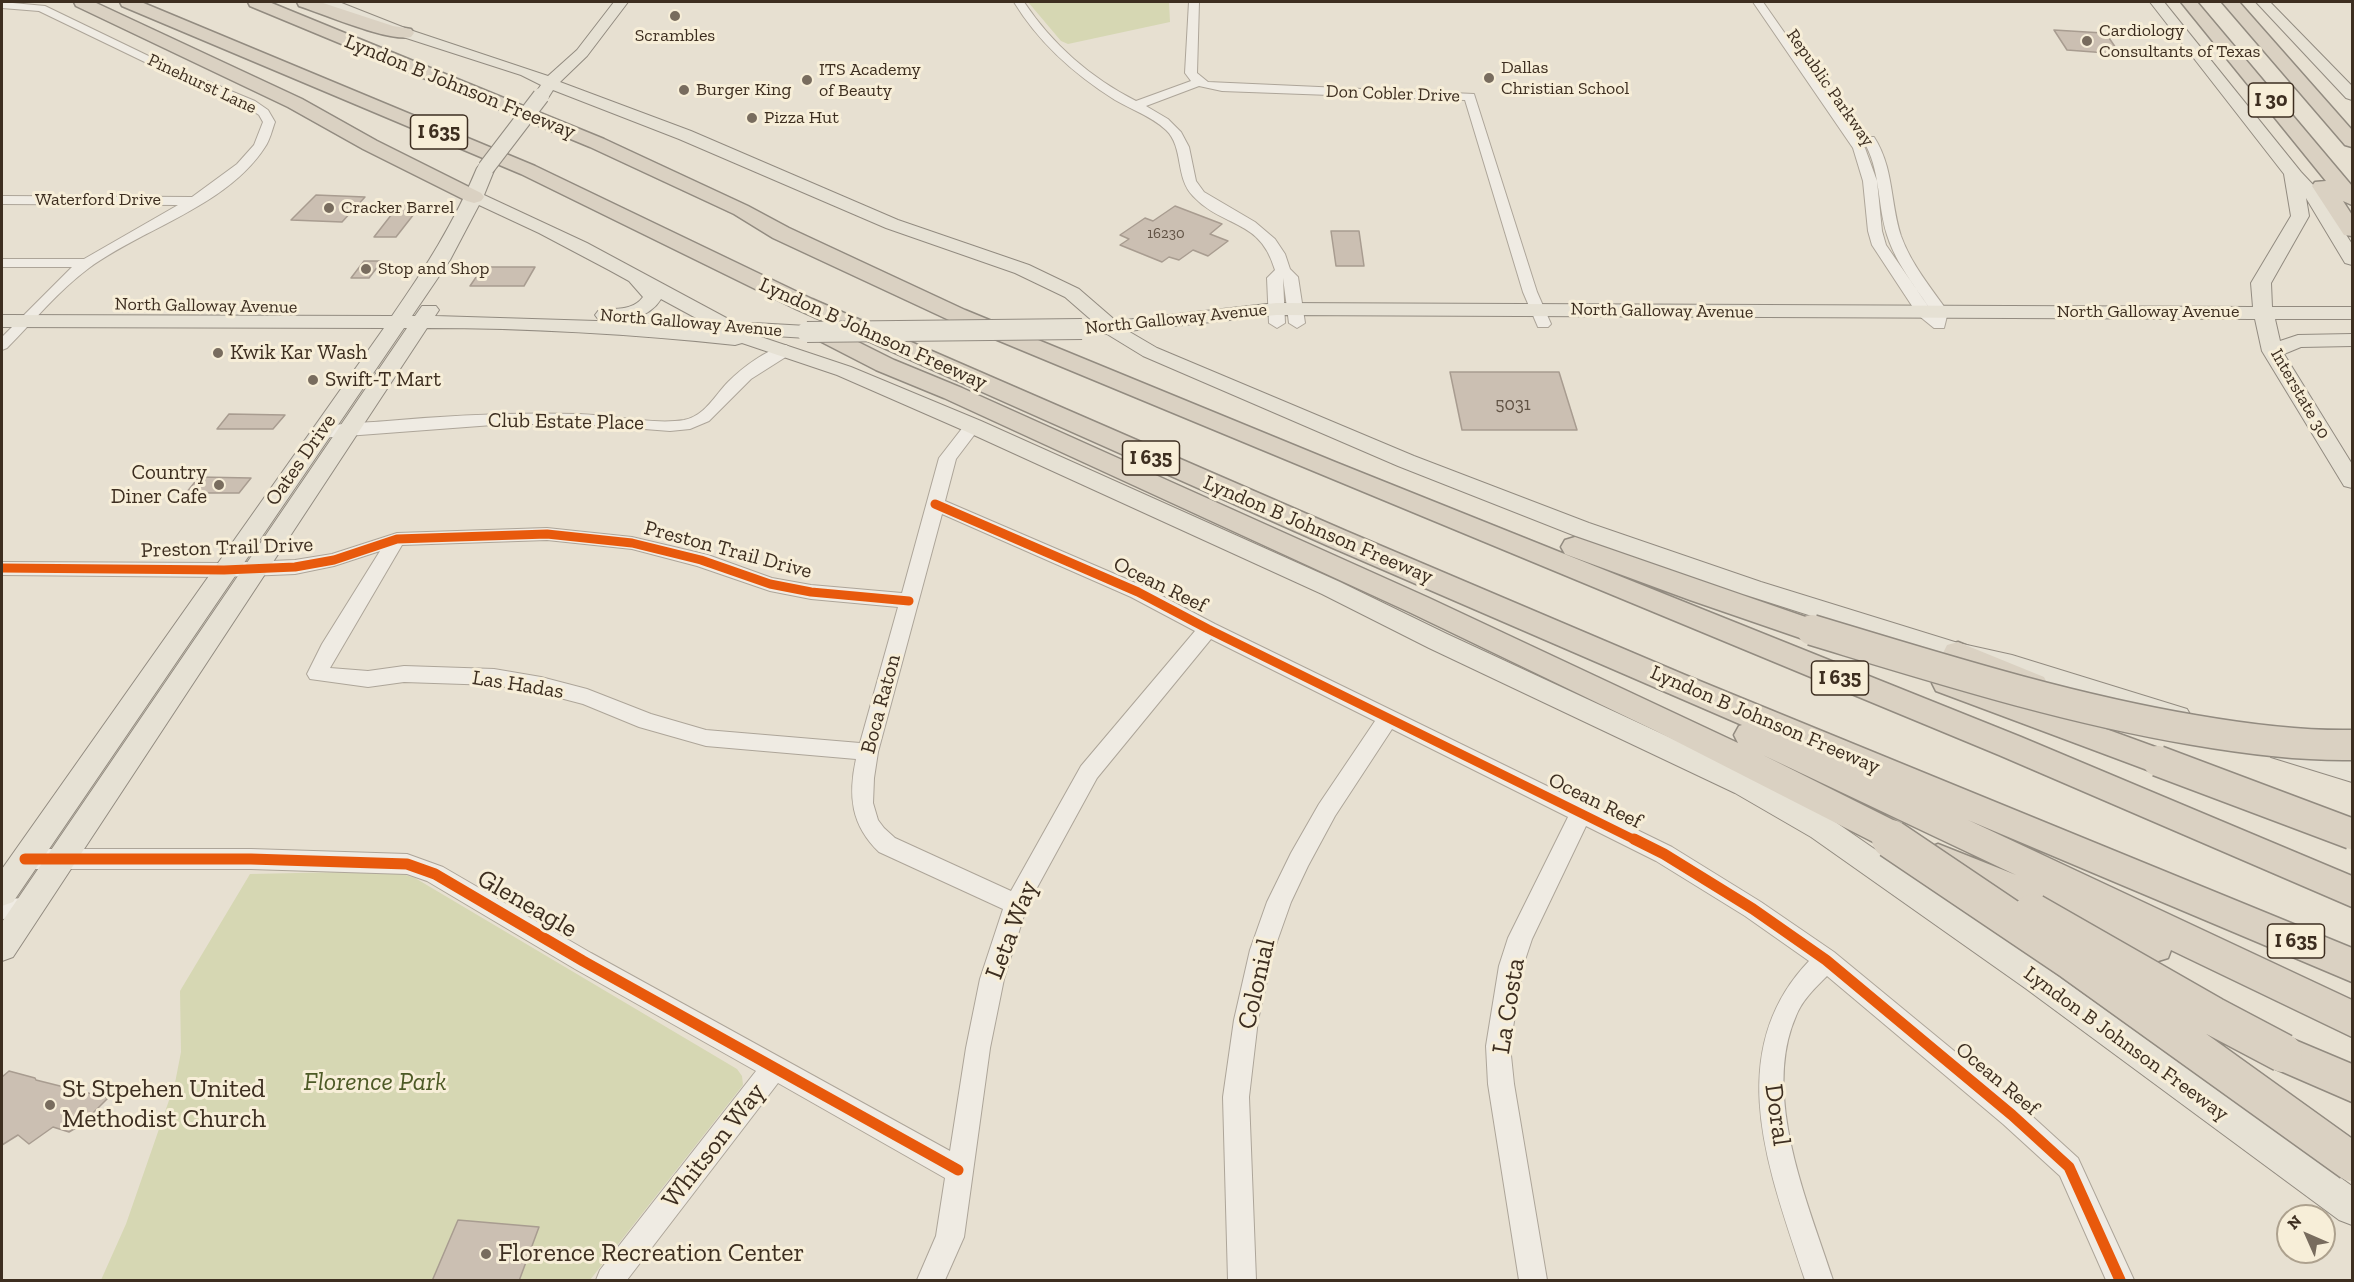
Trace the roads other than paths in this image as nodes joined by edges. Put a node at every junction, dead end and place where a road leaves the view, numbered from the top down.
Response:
1 (82, 2) edge
2 (128, 2) edge
3 (256, 2) edge
4 (305, 2) edge
5 (328, 2) edge
6 (621, 2) edge
7 (638, 2) edge
8 (1019, 2) edge
9 (1194, 2) edge
10 (1758, 2) edge
11 (1769, 2) edge
12 (2157, 2) edge
13 (2189, 2) edge
14 (2230, 2) edge
15 (2251, 2) edge
16 (2263, 2) edge
17 (2, 5) edge
18 (601, 30) junction
19 (405, 33) junction
20 (582, 53) junction
21 (526, 72) junction
22 (1200, 82) junction
23 (546, 89) junction
24 (2352, 95) edge
25 (1135, 106) junction
26 (2284, 116) junction
27 (2352, 116) edge
28 (2352, 141) edge
29 (2293, 173) junction
30 (474, 197) junction
31 (2352, 199) edge
32 (2, 200) edge
33 (195, 201) junction
34 (741, 210) junction
35 (1873, 217) junction
36 (1890, 220) junction
37 (2352, 230) edge
38 (652, 232) junction
39 (2352, 259) edge
40 (2, 263) edge
41 (86, 263) junction
42 (634, 275) junction
43 (2, 304) edge
44 (40, 304) junction
45 (198, 307) junction
46 (2352, 313) edge
47 (415, 314) junction
48 (601, 316) junction
49 (1934, 316) junction
50 (1287, 317) junction
51 (1540, 317) junction
52 (2, 321) edge
53 (25, 321) junction
54 (183, 321) junction
55 (2265, 321) junction
56 (724, 326) junction
57 (2352, 328) edge
58 (1104, 333) junction
59 (2352, 340) edge
60 (754, 341) junction
61 (1151, 341) junction
62 (819, 342) junction
63 (2, 345) edge
64 (786, 350) junction
65 (2272, 351) junction
66 (974, 426) junction
67 (350, 430) junction
68 (320, 433) junction
69 (2352, 481) edge
70 (935, 504) junction
71 (397, 539) junction
72 (2, 568) edge
73 (255, 568) junction
74 (224, 570) junction
75 (909, 601) junction
76 (1208, 629) junction
77 (1812, 630) junction
78 (1958, 653) junction
79 (1607, 654) junction
80 (1388, 718) junction
81 (2352, 745) edge
82 (2010, 746) junction
83 (868, 752) junction
84 (2352, 771) edge
85 (1746, 785) junction
86 (1580, 815) junction
87 (2352, 834) edge
88 (1890, 837) junction
89 (2352, 850) edge
90 (63, 858) junction
91 (25, 859) junction
92 (2352, 871) edge
93 (2352, 892) edge
94 (2, 893) edge
95 (1016, 904) junction
96 (15, 909) edge
97 (2, 947) edge
98 (1826, 960) junction
99 (2352, 965) edge
100 (2352, 1019) edge
101 (2352, 1032) edge
102 (774, 1068) junction
103 (2352, 1083) edge
104 (2352, 1162) edge
105 (958, 1170) junction
106 (2352, 1207) edge
107 (610, 1281) edge
108 (931, 1281) edge
109 (1242, 1281) edge
110 (1533, 1281) edge
111 (1819, 1281) edge
112 (2120, 1281) edge

1 - 30 highway
2 - 38 highway, Lyndon B Johnson Freeway / I 635
3 - 34 highway, Lyndon B Johnson Freeway / I 635
4 - 19 highway
5 - 19 main road, Lyndon B Johnson Freeway
6 - 18 main road, Oates Drive
7 - 18 main road, Oates Drive
8 - 25 street
9 - 22 street
10 - 35 street, Republic Parkway
11 - 36 street, Republic Parkway
12 - 29 main road, Interstate 30
13 - 26 highway, I 30
14 - 28 highway, I 30
15 - 27 highway
16 - 24 main road
17 - 33 street, Pinehurst Lane
18 - 20 main road, Oates Drive
19 - 21 main road, Lyndon B Johnson Freeway
20 - 21 main road
20 - 23 main road, Oates Drive
21 - 23 main road, Lyndon B Johnson Freeway
22 - 25 street
22 - 51 street, Don Cobler Drive
23 - 30 main road, Oates Drive, bridge
23 - 58 main road, Lyndon B Johnson Freeway
25 - 50 street
26 - 31 highway, I 30
26 - 37 highway
29 - 39 main road
29 - 55 main road, Interstate 30
30 - 42 main road, Lyndon B Johnson Freeway
30 - 47 main road, Oates Drive
32 - 33 street, Waterford Drive
33 - 41 street, Pinehurst Lane
34 - 77 highway
34 - 82 highway, Lyndon B Johnson Freeway / I 635
35 - 36 street
35 - 49 street, Republic Parkway
36 - 49 street, Republic Parkway
38 - 79 highway, Lyndon B Johnson Freeway / I 635
38 - 88 highway
40 - 41 street
41 - 44 street, Pinehurst Lane
42 - 48 main road
42 - 56 main road, Lyndon B Johnson Freeway
43 - 44 main road, North Galloway Avenue
44 - 45 main road, North Galloway Avenue
44 - 53 street, Pinehurst Lane
45 - 47 main road, North Galloway Avenue
45 - 54 main road
46 - 55 main road, North Galloway Avenue
47 - 48 main road, North Galloway Avenue
47 - 54 main road, North Galloway Avenue
47 - 60 main road, North Galloway Avenue
47 - 67 main road, Oates Drive
47 - 68 main road, Oates Drive
48 - 56 main road, North Galloway Avenue
49 - 51 main road, North Galloway Avenue
49 - 55 main road, North Galloway Avenue
50 - 51 main road, North Galloway Avenue
50 - 58 main road, North Galloway Avenue
50 - 61 main road, North Galloway Avenue
52 - 53 main road, North Galloway Avenue
53 - 54 main road, North Galloway Avenue
53 - 63 street, Pinehurst Lane
55 - 57 main road, North Galloway Avenue
55 - 65 main road, Interstate 30
56 - 60 main road, Lyndon B Johnson Freeway
56 - 62 main road, North Galloway Avenue
58 - 61 main road, Lyndon B Johnson Freeway
58 - 62 main road, North Galloway Avenue
58 - 62 main road, North Galloway Avenue, bridge
59 - 65 main road
60 - 62 main road, North Galloway Avenue
60 - 64 main road, Lyndon B Johnson Freeway
61 - 78 main road, Lyndon B Johnson Freeway
62 - 64 main road, Lyndon B Johnson Freeway
62 - 66 main road, Lyndon B Johnson Freeway
64 - 67 street, Club Estate Place
65 - 69 main road, Interstate 30
66 - 70 street, Boca Raton
66 - 85 main road, Lyndon B Johnson Freeway
67 - 68 street, Club Estate Place
67 - 73 main road, Oates Drive
68 - 74 main road, Oates Drive
70 - 75 street, Boca Raton
70 - 76 street, Ocean Reef
71 - 73 street, Preston Trail Drive
71 - 75 street, Preston Trail Drive
71 - 83 street, Las Hadas
72 - 74 street, Preston Trail Drive
73 - 74 street, Preston Trail Drive
73 - 90 main road, Oates Drive
74 - 91 main road, Oates Drive
75 - 83 street, Boca Raton
76 - 80 street, Ocean Reef
76 - 95 street, Leta Way
77 - 81 highway, bridge
77 - 87 highway, bridge
78 - 84 main road, Lyndon B Johnson Freeway
78 - 89 highway
79 - 99 highway, Lyndon B Johnson Freeway / I 635
79 - 100 highway
80 - 86 street, Ocean Reef
80 - 109 street, Colonial
82 - 92 highway
82 - 93 highway, Lyndon B Johnson Freeway / I 635
83 - 95 street, Boca Raton
85 - 101 highway
85 - 106 main road, Lyndon B Johnson Freeway
86 - 98 street, Ocean Reef
86 - 110 street, La Costa
88 - 103 highway, bridge
88 - 104 highway, bridge
90 - 91 street, Gleneagle
90 - 96 main road, Oates Drive
90 - 102 street, Gleneagle
91 - 94 main road, Oates Drive
95 - 105 street, Leta Way
96 - 97 main road, Oates Drive
98 - 111 street, Doral
98 - 112 street, Ocean Reef
102 - 105 street, Gleneagle
102 - 107 street, Whitson Way
105 - 108 street, Leta Way

